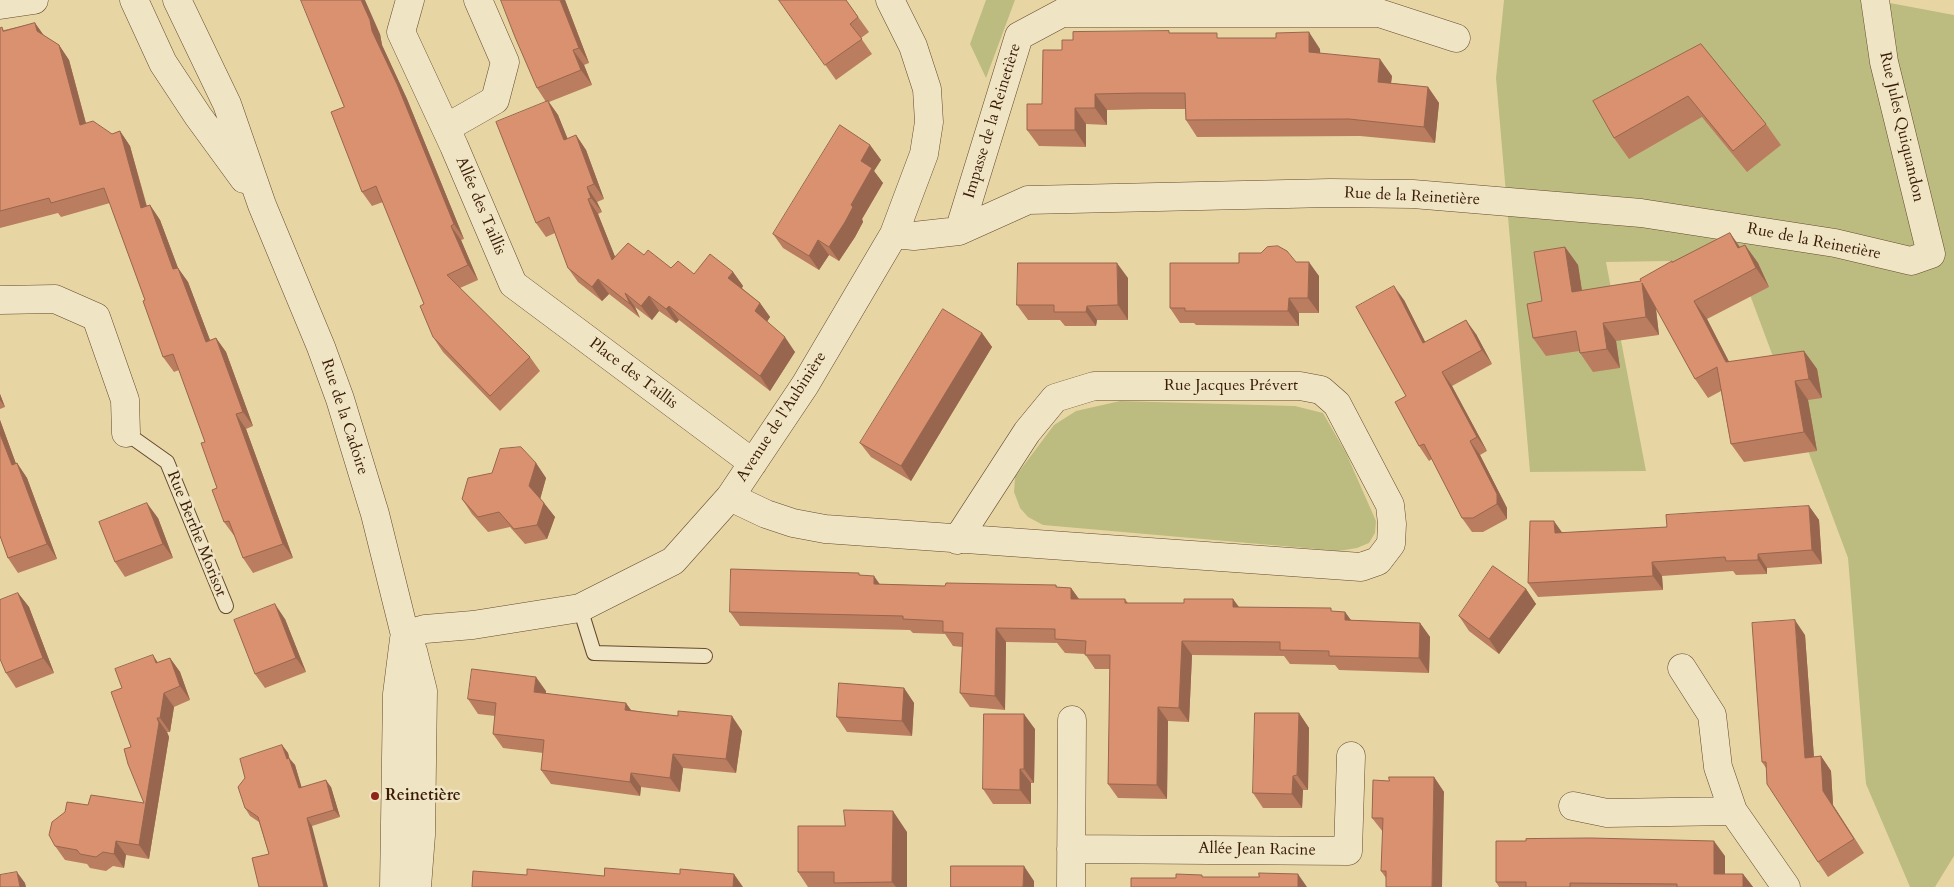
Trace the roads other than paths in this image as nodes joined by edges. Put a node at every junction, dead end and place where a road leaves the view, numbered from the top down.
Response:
1 (34, 0) edge
2 (134, 0) edge
3 (177, 0) edge
4 (478, 0) edge
5 (890, 0) edge
6 (1875, 0) edge
7 (402, 3) edge
8 (0, 5) edge
9 (1456, 38) dead end
10 (446, 128) junction
11 (262, 205) junction
12 (959, 232) junction
13 (894, 234) junction
14 (1932, 254) joint
15 (513, 284) joint
16 (0, 300) edge
17 (126, 434) joint
18 (753, 463) junction
19 (730, 497) junction
20 (957, 540) junction
21 (226, 606) dead end
22 (580, 608) junction
23 (405, 635) junction
24 (705, 656) dead end
25 (1682, 668) dead end
26 (1072, 720) dead end
27 (1351, 756) dead end
28 (1573, 806) dead end
29 (1733, 811) junction
30 (1071, 849) junction
31 (394, 887) edge
32 (417, 887) edge
33 (1071, 887) edge
34 (1786, 887) edge

1 - 8 street
2 - 11 street, Rue de la Cadoire
3 - 11 street, Rue de la Cadoire
4 - 10 street
5 - 13 street, Avenue de l'Aubinière
6 - 14 street, Rue Jules Quiquandon
7 - 10 street, Allée des Taillis
9 - 12 street, Impasse de la Reinetière
10 - 15 street, Allée des Taillis
11 - 23 street, Rue de la Cadoire
12 - 13 street, Rue de la Reinetière
12 - 14 street, Rue de la Reinetière
13 - 18 street, Avenue de l'Aubinière
15 - 18 street, Place des Taillis
16 - 17 street, Rue Berthe Morisot
17 - 21 lane, Rue Berthe Morisot
18 - 19 street, Avenue de l'Aubinière
19 - 20 street, Rue Jacques Prévert
19 - 22 street, Avenue de l'Aubinière
20 - 20 street, Rue Jacques Prévert
22 - 23 street, Avenue de l'Aubinière
22 - 24 lane
23 - 31 street, Rue de la Cadoire
23 - 32 street, Rue de la Cadoire
25 - 29 street
26 - 30 street
27 - 30 street, Allée Jean Racine
28 - 29 street
29 - 34 street
30 - 33 street

